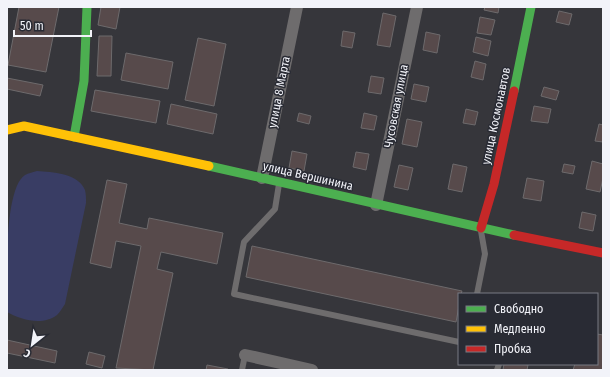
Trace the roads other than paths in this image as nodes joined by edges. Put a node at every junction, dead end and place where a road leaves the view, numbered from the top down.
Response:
1 (87, 7) edge
2 (297, 7) edge
3 (417, 7) edge
4 (531, 7) edge
5 (7, 122) edge
6 (24, 126) junction
7 (7, 130) edge
8 (74, 137) junction
9 (262, 178) junction
10 (279, 182) junction
11 (376, 205) junction
12 (481, 228) junction
13 (603, 253) edge
14 (477, 293) edge
15 (458, 342) edge
16 (245, 355) joint
17 (242, 370) edge
18 (307, 370) edge

1 - 8 main road
2 - 9 street, улица 8 Марта
3 - 11 street, Чусовская улица
4 - 12 main road, улица Космонавтов
5 - 6 lane
6 - 7 main road, улица Вершинина
6 - 8 main road, улица Вершинина
8 - 9 main road, улица Вершинина
9 - 10 main road, улица Вершинина
10 - 11 main road, улица Вершинина
10 - 15 lane
11 - 12 main road, улица Вершинина
12 - 13 main road, улица Вершинина
12 - 14 lane
16 - 17 lane
16 - 18 street

